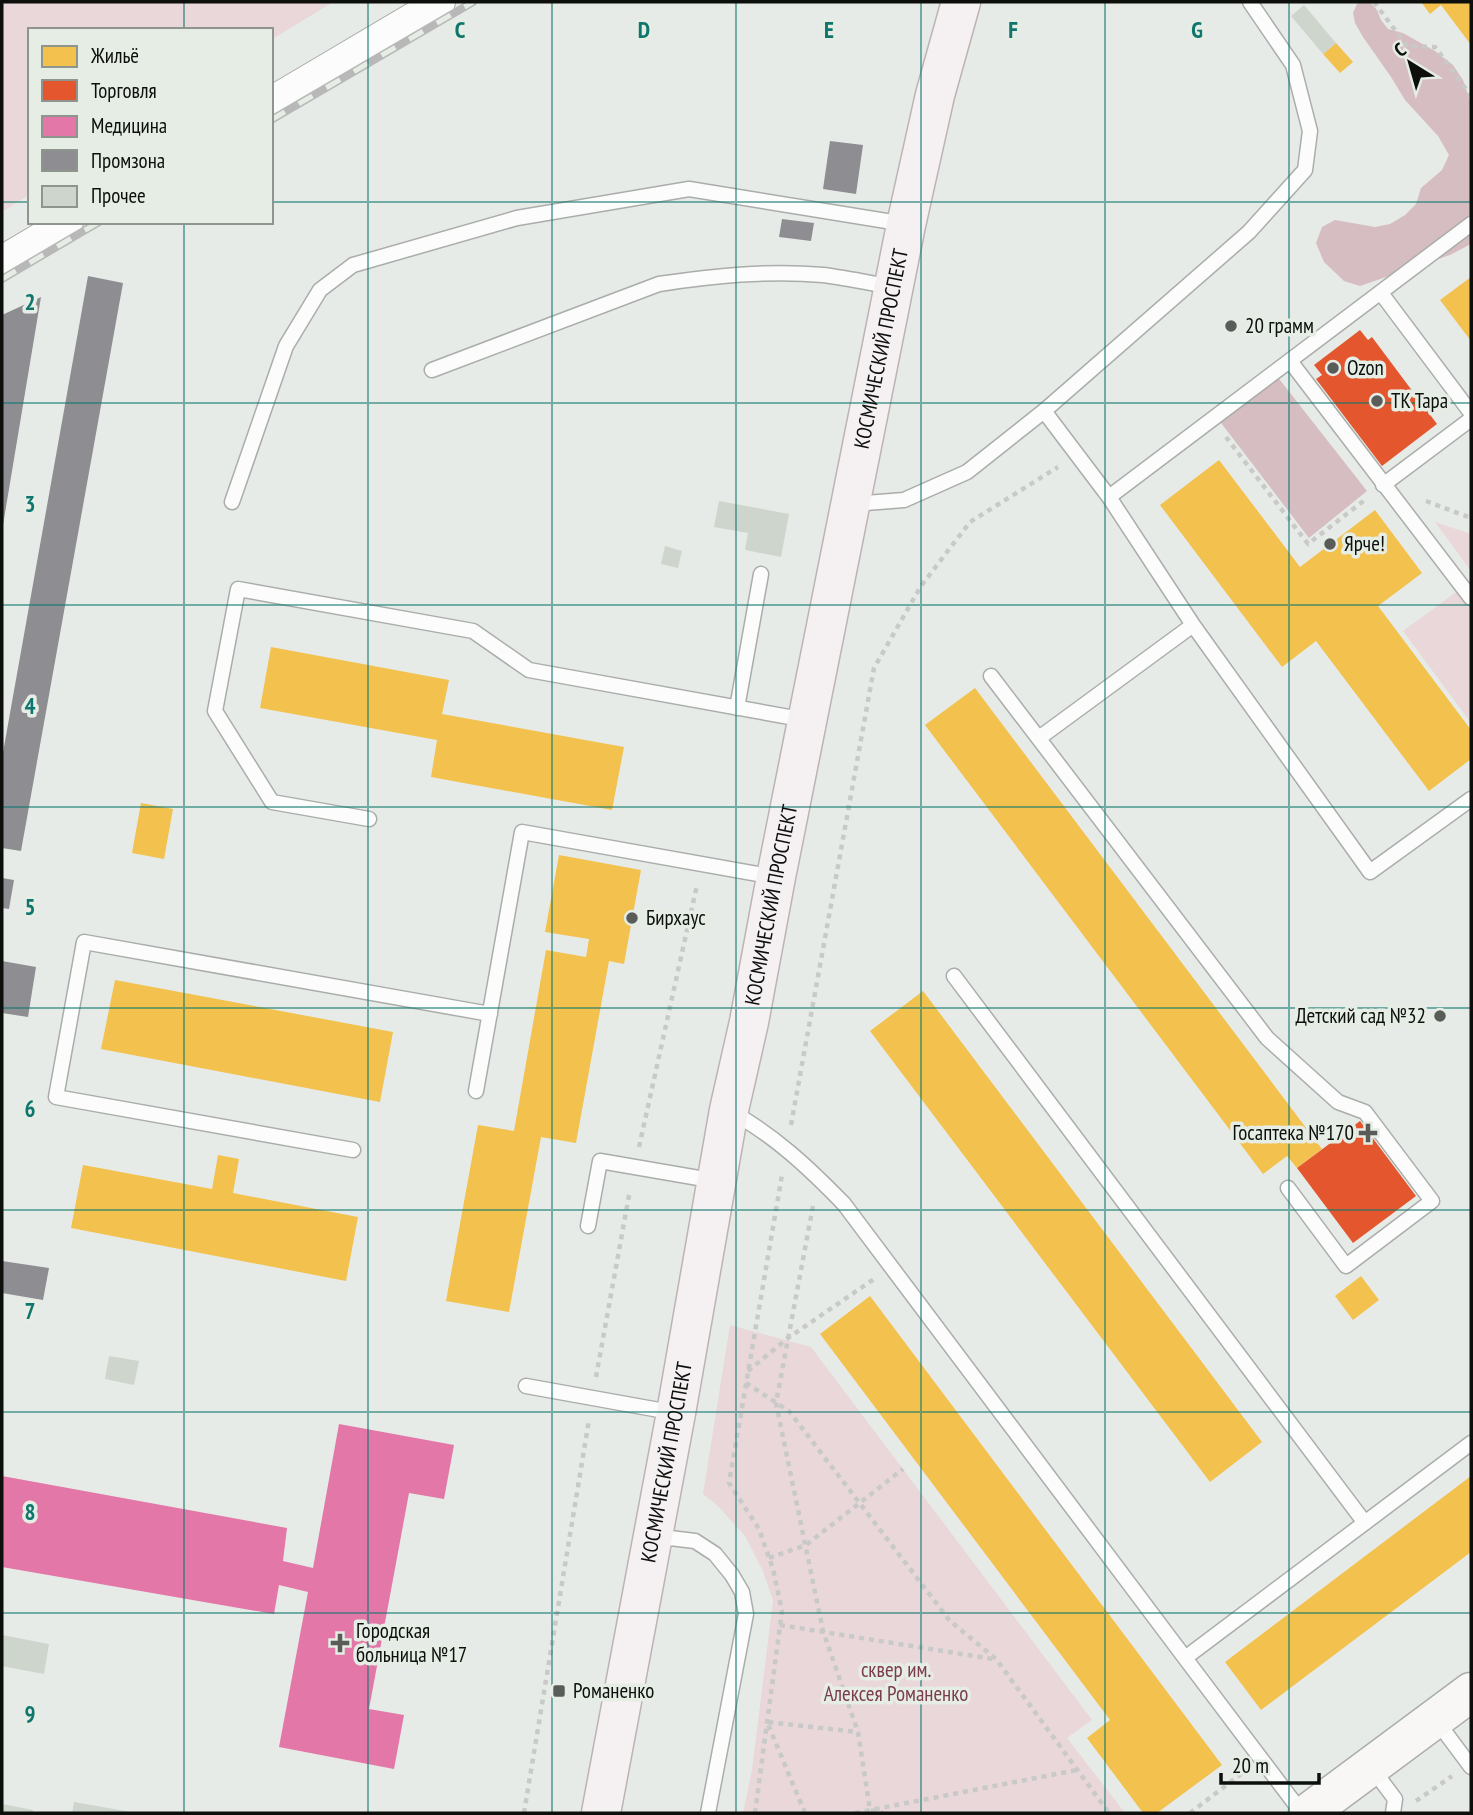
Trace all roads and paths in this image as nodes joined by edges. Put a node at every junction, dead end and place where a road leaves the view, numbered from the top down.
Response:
1 (440, 2) edge
2 (961, 2) edge
3 (1250, 2) edge
4 (1374, 2) edge
5 (1471, 96) edge
6 (273, 101) edge
7 (65, 224) edge
8 (1471, 224) edge
9 (906, 225) junction
10 (2, 261) edge
11 (894, 287) junction
12 (1381, 293) junction
13 (1290, 361) junction
14 (432, 370) dead end
15 (1044, 411) junction
16 (1471, 413) edge
17 (1212, 419) junction
18 (1471, 419) edge
19 (1078, 455) junction
20 (1383, 485) junction
21 (1109, 497) junction
22 (232, 502) dead end
23 (852, 504) junction
24 (761, 574) dead end
25 (1471, 598) edge
26 (1193, 625) junction
27 (991, 676) dead end
28 (737, 708) junction
29 (808, 721) junction
30 (1040, 738) junction
31 (1471, 799) edge
32 (369, 819) dead end
33 (702, 864) junction
34 (776, 877) junction
35 (954, 976) dead end
36 (490, 1014) junction
37 (476, 1091) dead end
38 (729, 1110) junction
39 (786, 1149) junction
40 (353, 1150) dead end
41 (634, 1167) junction
42 (818, 1178) junction
43 (716, 1181) junction
44 (1288, 1188) dead end
45 (588, 1226) dead end
46 (891, 1267) junction
47 (788, 1338) junction
48 (747, 1372) junction
49 (746, 1383) junction
50 (526, 1386) dead end
51 (592, 1398) junction
52 (776, 1403) junction
53 (676, 1413) junction
54 (1471, 1443) edge
55 (903, 1469) dead end
56 (860, 1503) junction
57 (1365, 1522) junction
58 (653, 1536) junction
59 (806, 1545) junction
60 (769, 1558) junction
61 (780, 1625) junction
62 (822, 1631) junction
63 (1185, 1658) junction
64 (996, 1659) junction
65 (1471, 1692) edge
66 (1435, 1719) junction
67 (767, 1722) junction
68 (858, 1732) junction
69 (1261, 1759) junction
70 (1371, 1766) junction
71 (1470, 1766) edge
72 (1077, 1770) junction
73 (1408, 1806) dead end
74 (870, 1810) junction
75 (524, 1813) edge
76 (601, 1813) edge
77 (708, 1813) edge
78 (755, 1813) edge
79 (805, 1813) edge
80 (855, 1813) edge
81 (883, 1813) edge
82 (1109, 1813) edge
83 (1189, 1813) edge
84 (1302, 1813) edge
85 (1308, 1813) edge
86 (1393, 1813) edge

1 - 6 street
2 - 9 main road, КОСМИЧЕСКИЙ ПРОСПЕКТ
3 - 15 lane
4 - 5 path
7 - 10 street
8 - 12 lane
9 - 11 main road, КОСМИЧЕСКИЙ ПРОСПЕКТ
9 - 22 lane
11 - 14 lane
11 - 23 main road, КОСМИЧЕСКИЙ ПРОСПЕКТ
12 - 13 lane
12 - 16 lane
13 - 17 lane
13 - 20 lane
15 - 19 lane
15 - 23 lane
17 - 20 path
17 - 21 lane
18 - 20 lane
19 - 21 lane
19 - 39 path
20 - 25 lane
21 - 26 lane
23 - 29 main road, КОСМИЧЕСКИЙ ПРОСПЕКТ
24 - 28 lane
26 - 30 lane
26 - 31 lane
27 - 30 lane
28 - 29 lane
28 - 32 lane
29 - 34 main road, КОСМИЧЕСКИЙ ПРОСПЕКТ
30 - 44 lane
33 - 34 lane
33 - 36 lane
33 - 41 path
34 - 38 main road, КОСМИЧЕСКИЙ ПРОСПЕКТ
35 - 57 lane
36 - 37 lane
36 - 40 lane
38 - 39 lane
38 - 43 main road, КОСМИЧЕСКИЙ ПРОСПЕКТ
39 - 42 lane
39 - 48 path
41 - 43 lane
41 - 45 lane
41 - 51 path
42 - 46 lane
42 - 47 path
43 - 53 main road, КОСМИЧЕСКИЙ ПРОСПЕКТ
46 - 47 path
46 - 63 lane
47 - 48 path
47 - 52 path
48 - 49 path
49 - 52 path
49 - 60 path
50 - 51 lane
51 - 53 lane
51 - 75 path
52 - 56 path
52 - 59 path
53 - 58 main road, КОСМИЧЕСКИЙ ПРОСПЕКТ
54 - 57 lane
55 - 56 path
56 - 59 path
56 - 64 path
57 - 63 lane
58 - 76 main road, КОСМИЧЕСКИЙ ПРОСПЕКТ
58 - 77 lane
59 - 60 path
59 - 62 path
60 - 61 path
61 - 62 path
61 - 67 path
62 - 64 path
62 - 68 path
63 - 69 lane
64 - 72 path
65 - 66 main road
66 - 70 main road
66 - 71 lane
67 - 68 path
67 - 78 path
67 - 79 path
68 - 74 path
69 - 83 path
69 - 84 lane
70 - 85 main road
70 - 86 lane
71 - 73 path
72 - 74 path
72 - 82 path
74 - 80 path
74 - 81 path

